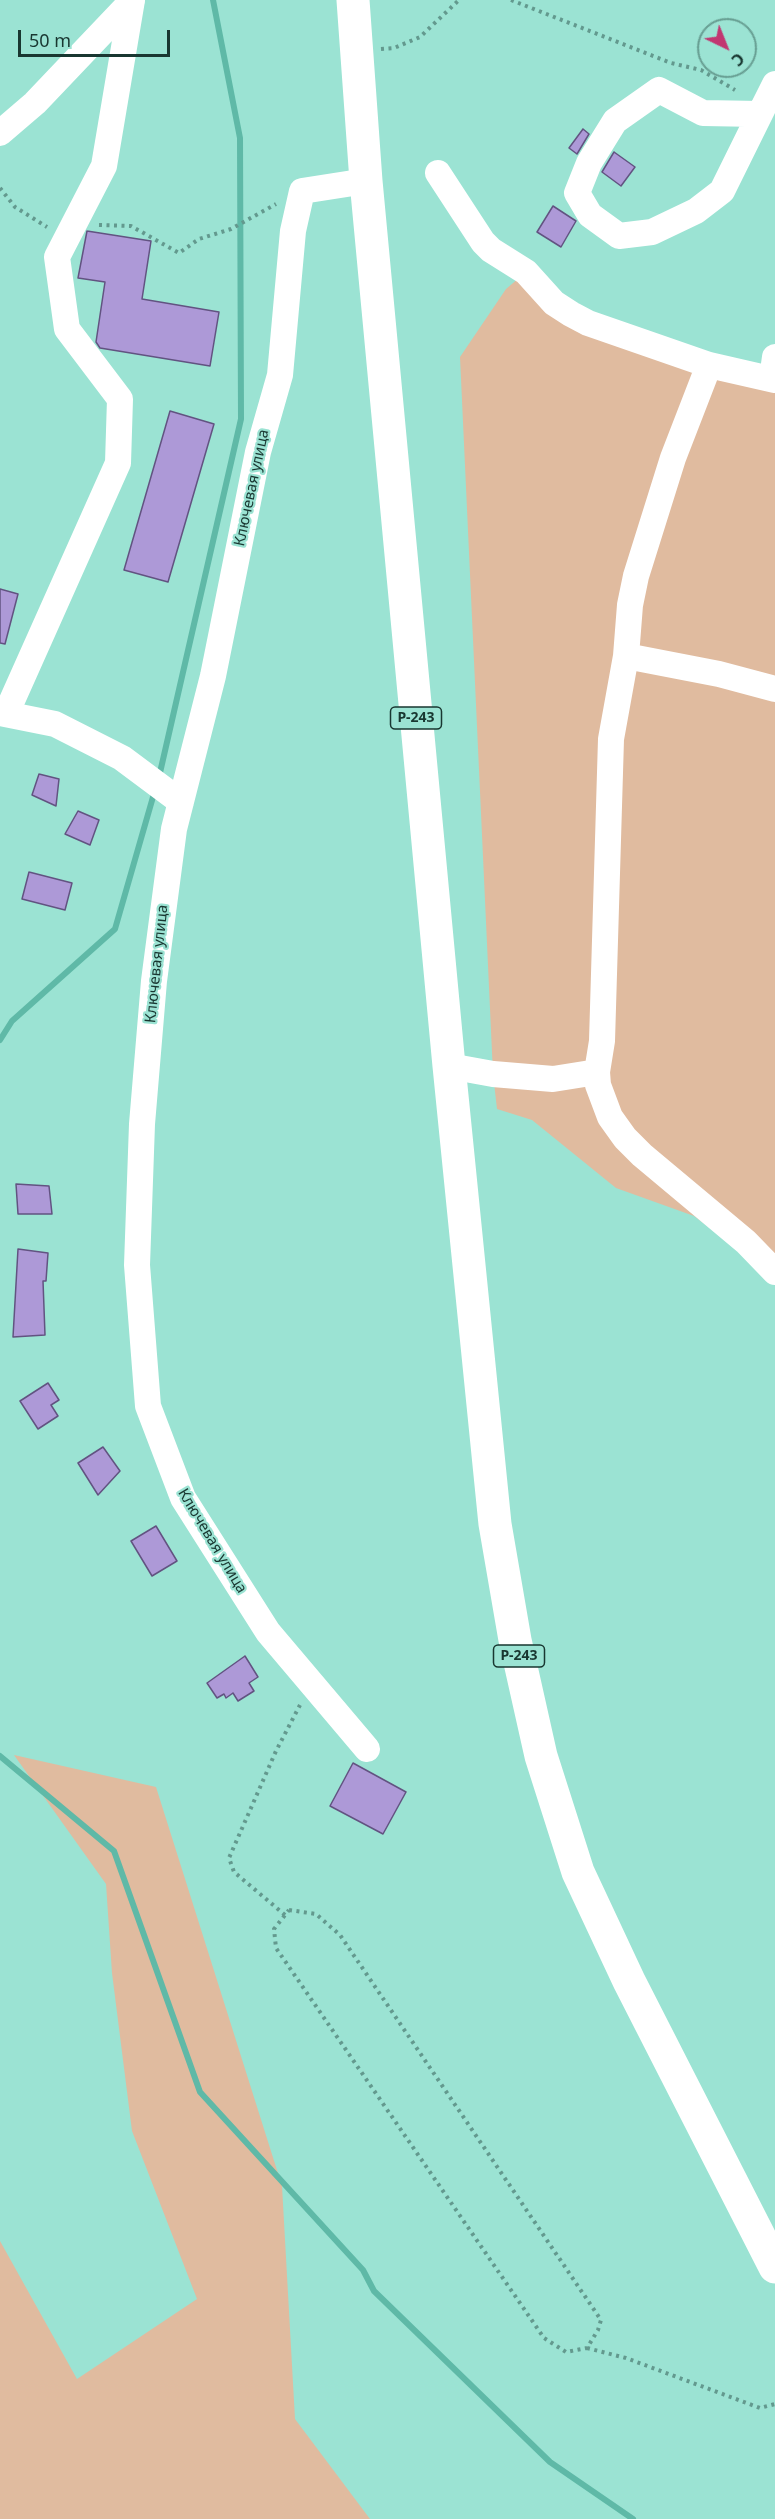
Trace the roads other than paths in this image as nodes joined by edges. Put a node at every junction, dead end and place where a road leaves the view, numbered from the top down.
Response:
1 (353, 0) edge
2 (132, 1) edge
3 (775, 84) edge
4 (762, 110) junction
5 (0, 133) edge
6 (438, 173) dead end
7 (366, 181) junction
8 (709, 365) junction
9 (774, 372) edge
10 (626, 656) junction
11 (775, 689) edge
12 (3, 714) edge
13 (181, 802) junction
14 (449, 1066) junction
15 (597, 1072) junction
16 (775, 1272) edge
17 (367, 1749) dead end
18 (775, 2267) edge

1 - 7 highway, Р-243
2 - 5 street
2 - 12 street
3 - 4 street
4 - 4 street
6 - 8 street
7 - 13 street, Ключевая улица
7 - 14 highway, Р-243
8 - 9 street
8 - 10 street
10 - 11 street
10 - 15 street
12 - 13 street
13 - 17 street, Ключевая улица
14 - 15 street
14 - 18 highway, Р-243
15 - 16 street

